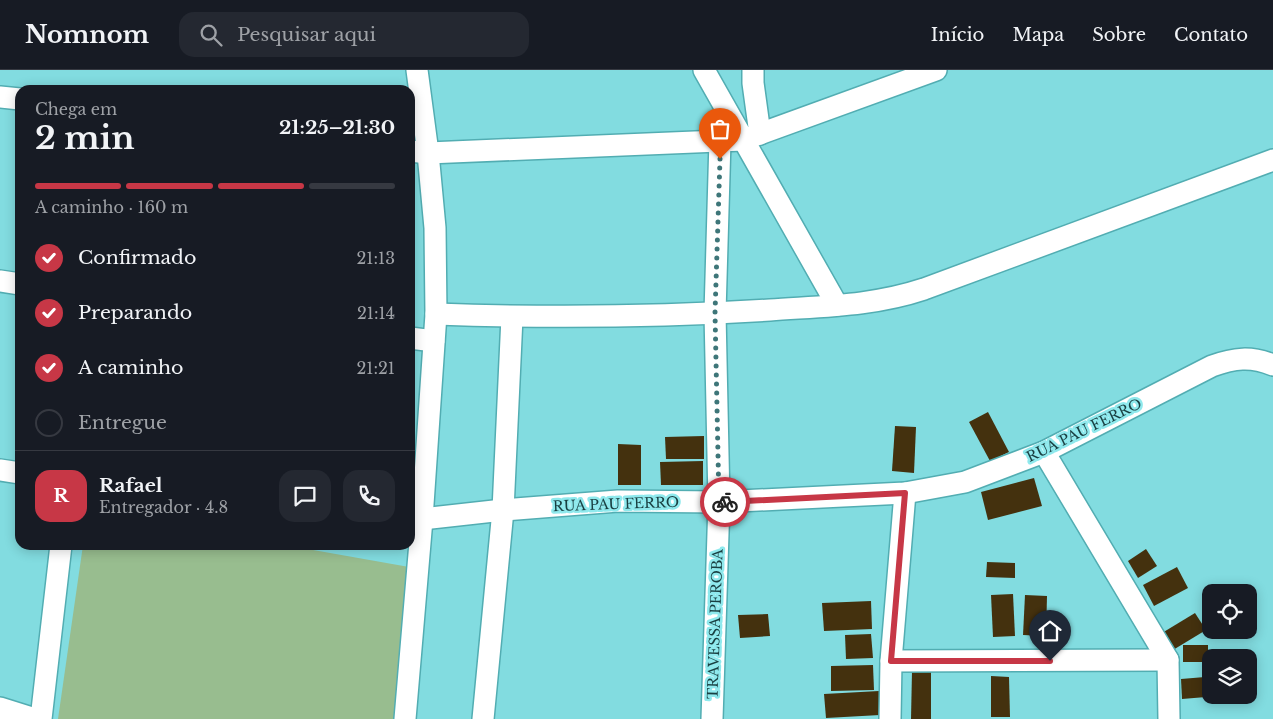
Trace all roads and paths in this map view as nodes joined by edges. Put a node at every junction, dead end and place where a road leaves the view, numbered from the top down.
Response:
1 (417, 70) edge
2 (704, 70) edge
3 (753, 70) edge
4 (936, 70) edge
5 (0, 96) edge
6 (15, 98) edge
7 (752, 137) junction
8 (720, 140) junction
9 (419, 152) edge
10 (1273, 160) edge
11 (0, 282) edge
12 (15, 284) edge
13 (837, 305) junction
14 (715, 313) junction
15 (436, 314) junction
16 (512, 317) junction
17 (415, 339) edge
18 (434, 341) junction
19 (1273, 365) edge
20 (1044, 452) junction
21 (0, 470) edge
22 (15, 472) edge
23 (905, 493) junction
24 (719, 502) junction
25 (503, 510) junction
26 (416, 518) edge
27 (415, 536) edge
28 (60, 550) edge
29 (414, 550) edge
30 (1168, 660) junction
31 (891, 661) junction
32 (0, 708) edge
33 (35, 719) edge
34 (41, 719) edge
35 (405, 719) edge
36 (483, 719) edge
37 (712, 719) edge
38 (890, 719) edge
39 (1169, 719) edge

1 - 9 street
2 - 7 street
3 - 7 street
4 - 7 street
5 - 6 street
7 - 8 street
7 - 13 street
8 - 9 street
8 - 14 street, TRAVESSA PEROBA
9 - 15 street
10 - 13 street
11 - 12 street
13 - 14 street
14 - 16 street
14 - 24 street, TRAVESSA PEROBA
15 - 16 street
15 - 18 street
16 - 25 street
17 - 18 street
18 - 26 street
19 - 20 street, RUA PAU FERRO
20 - 23 street, RUA PAU FERRO
20 - 30 street
21 - 22 street
23 - 24 street, RUA PAU FERRO
23 - 31 street
24 - 25 street, RUA PAU FERRO
24 - 37 street, TRAVESSA PEROBA
25 - 26 street, RUA PAU FERRO
25 - 36 street
26 - 27 street
28 - 34 street
29 - 35 street
30 - 31 street
30 - 39 street
31 - 38 street
32 - 33 street

